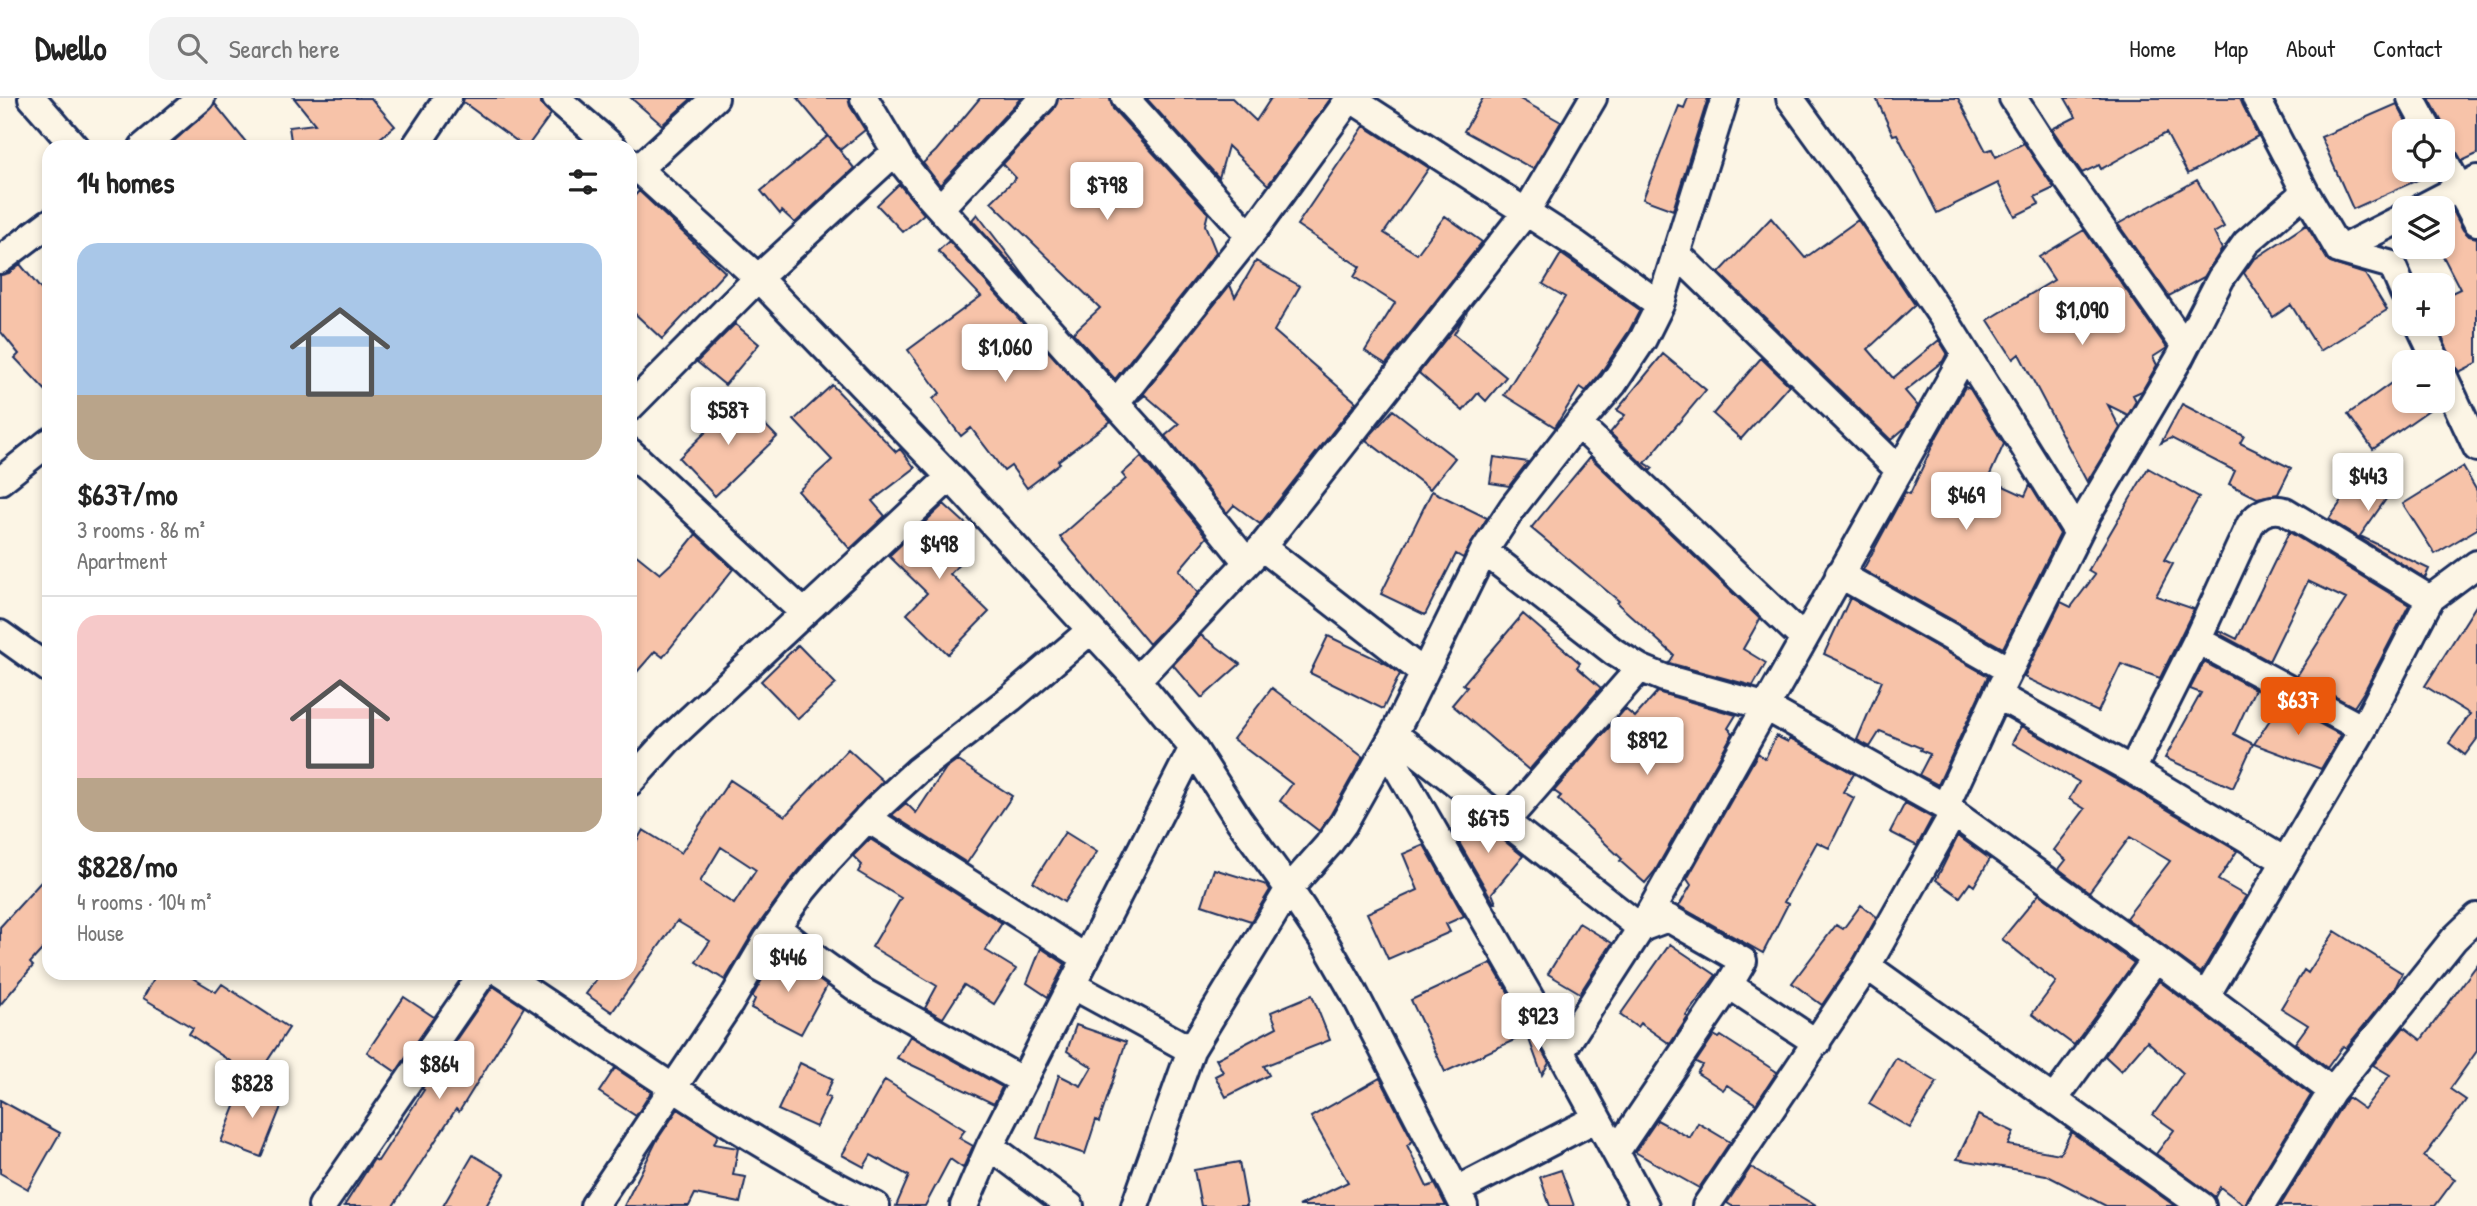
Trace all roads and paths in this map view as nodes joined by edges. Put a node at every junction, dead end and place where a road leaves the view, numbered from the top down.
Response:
1 (32, 98) edge
2 (201, 98) edge
3 (447, 98) edge
4 (556, 98) edge
5 (715, 98) edge
6 (864, 98) edge
7 (1044, 98) edge
8 (1125, 98) edge
9 (1593, 98) edge
10 (1725, 98) edge
11 (1790, 98) edge
12 (2013, 98) edge
13 (2256, 98) edge
14 (2411, 98) edge
15 (2422, 119) edge
16 (69, 140) edge
17 (152, 140) edge
18 (420, 140) edge
19 (604, 140) edge
20 (895, 152) junction
21 (637, 170) edge
22 (2455, 170) edge
23 (637, 174) edge
24 (2468, 184) edge
25 (2305, 192) junction
26 (2444, 196) edge
27 (940, 208) junction
28 (1527, 212) junction
29 (2477, 222) edge
30 (2392, 223) edge
31 (42, 228) edge
32 (1250, 236) junction
33 (2339, 250) junction
34 (1676, 253) junction
35 (0, 260) edge
36 (2395, 273) edge
37 (758, 278) junction
38 (1660, 305) junction
39 (2185, 346) junction
40 (1965, 354) junction
41 (637, 400) edge
42 (2455, 401) edge
43 (1116, 403) junction
44 (1578, 424) junction
45 (42, 448) edge
46 (2477, 448) edge
47 (637, 459) edge
48 (1899, 470) junction
49 (950, 477) junction
50 (0, 481) edge
51 (2078, 533) junction
52 (1484, 551) junction
53 (1255, 554) junction
54 (2477, 564) edge
55 (1839, 574) junction
56 (2430, 599) junction
57 (804, 613) junction
58 (1091, 630) junction
59 (0, 634) edge
60 (1804, 638) junction
61 (2197, 640) junction
62 (42, 664) edge
63 (1640, 668) junction
64 (2009, 670) junction
65 (1424, 673) junction
66 (1138, 680) junction
67 (1997, 695) junction
68 (1764, 706) junction
69 (2363, 729) junction
70 (1390, 741) junction
71 (1193, 748) junction
72 (2132, 770) junction
73 (637, 774) edge
74 (1949, 809) junction
75 (867, 818) junction
76 (1505, 822) junction
77 (2285, 861) junction
78 (1289, 889) junction
79 (2477, 917) edge
80 (776, 927) junction
81 (1641, 929) junction
82 (1086, 958) junction
83 (2156, 959) junction
84 (1867, 966) junction
85 (478, 980) edge
86 (512, 980) edge
87 (1072, 985) junction
88 (1729, 985) junction
89 (2206, 996) junction
90 (1817, 1043) junction
91 (1191, 1050) junction
92 (1561, 1052) junction
93 (1023, 1082) junction
94 (674, 1087) junction
95 (2332, 1091) junction
96 (2054, 1098) junction
97 (1597, 1118) junction
98 (990, 1146) junction
99 (1616, 1152) junction
100 (1460, 1198) edge
101 (322, 1206) edge
102 (594, 1206) edge
103 (876, 1206) edge
104 (964, 1206) edge
105 (1070, 1206) edge
106 (1135, 1206) edge
107 (1645, 1206) edge
108 (1706, 1206) edge
109 (2202, 1206) edge
110 (2261, 1206) edge

1 - 16 street
2 - 17 street
3 - 18 street
4 - 19 street
5 - 21 street
6 - 20 street
7 - 27 street
8 - 32 street
9 - 28 street
10 - 34 street
11 - 40 street
12 - 39 street
13 - 25 street
14 - 15 street
20 - 27 street
20 - 37 street
22 - 24 street
23 - 37 street
24 - 26 street
24 - 29 street
25 - 33 street
25 - 39 street
27 - 43 street
28 - 32 street
28 - 38 street
28 - 53 street
30 - 33 street
31 - 35 street
32 - 43 street
33 - 36 street
34 - 38 street
34 - 48 street
37 - 41 street
37 - 49 street
38 - 44 street
39 - 51 street
40 - 48 street
40 - 51 street
42 - 46 street
43 - 53 street
44 - 52 street
44 - 60 street
45 - 50 street
47 - 57 street
48 - 55 street
49 - 57 street
49 - 58 street
51 - 64 street
52 - 63 street
52 - 65 street
53 - 65 street
53 - 66 street
54 - 56 street
55 - 60 street
55 - 64 street
56 - 61 street
56 - 69 street
57 - 73 street
58 - 66 street
58 - 75 street
59 - 62 street
60 - 68 street
61 - 69 street
61 - 72 street
63 - 68 street
63 - 76 street
64 - 67 street
65 - 70 street
66 - 71 street
67 - 72 street
67 - 74 street
68 - 74 street
68 - 81 street
69 - 77 street
70 - 76 street
70 - 78 street
70 - 92 street
71 - 78 street
71 - 82 street
72 - 77 street
74 - 83 street
74 - 84 street
75 - 80 street
75 - 82 street
76 - 81 street
77 - 89 street
78 - 91 street
78 - 100 street
79 - 95 street
80 - 93 street
80 - 94 street
81 - 88 street
81 - 92 street
82 - 87 street
83 - 89 street
83 - 96 street
84 - 90 street
84 - 96 street
85 - 101 street
86 - 94 street
87 - 91 street
87 - 93 street
88 - 90 street
88 - 99 street
89 - 95 street
90 - 108 street
91 - 106 street
92 - 97 street
93 - 98 street
94 - 102 street
94 - 103 street
95 - 110 street
96 - 109 street
97 - 99 street
97 - 100 street
98 - 104 street
98 - 105 street
99 - 107 street

